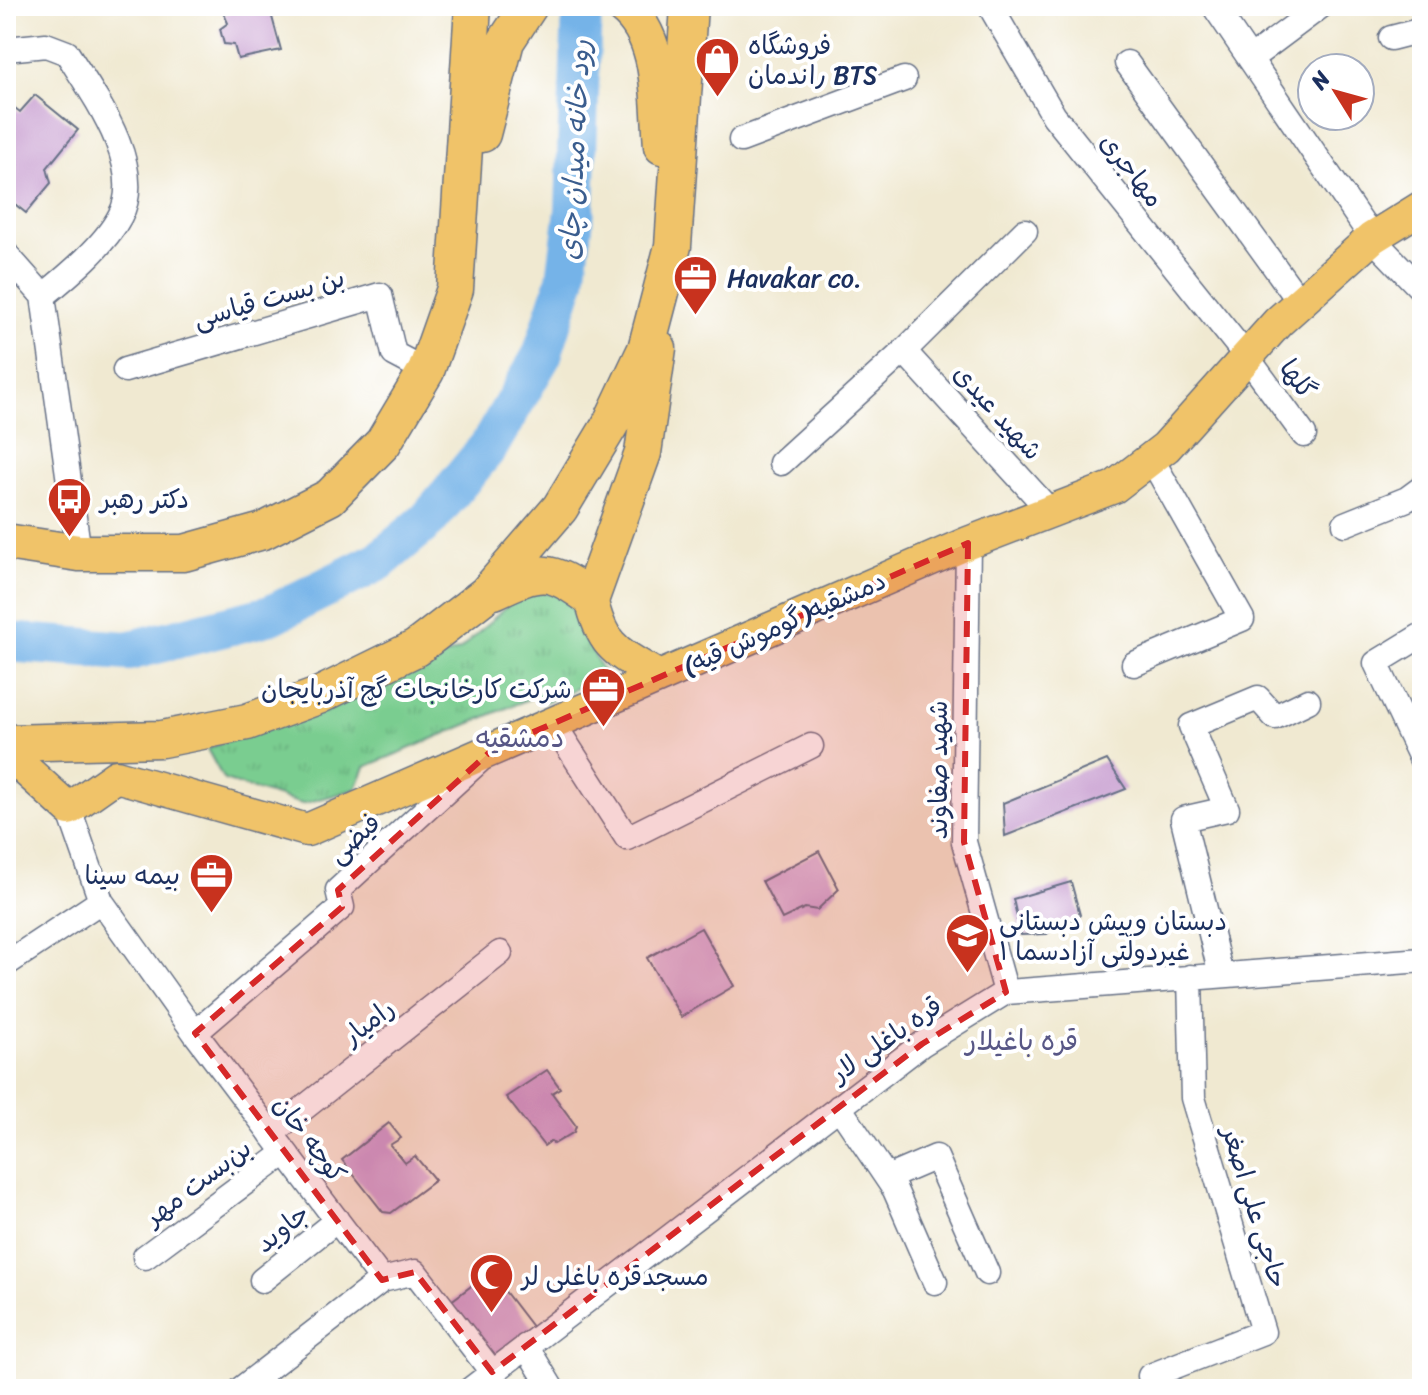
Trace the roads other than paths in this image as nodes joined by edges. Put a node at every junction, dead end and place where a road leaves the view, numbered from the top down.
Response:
1 (473, 6) edge
2 (529, 6) edge
3 (623, 6) edge
4 (689, 6) edge
5 (990, 6) edge
6 (1214, 6) edge
7 (1321, 6) edge
8 (1422, 30) edge
9 (1391, 38) dead end
10 (6, 49) edge
11 (1250, 59) junction
12 (1127, 63) dead end
13 (904, 79) dead end
14 (741, 140) dead end
15 (1422, 207) edge
16 (462, 211) junction
17 (1025, 231) dead end
18 (1372, 238) junction
19 (673, 246) junction
20 (6, 254) edge
21 (1422, 290) edge
22 (43, 296) junction
23 (1300, 302) junction
24 (904, 351) junction
25 (1247, 357) junction
26 (125, 370) dead end
27 (426, 371) junction
28 (1304, 435) dead end
29 (1151, 458) junction
30 (781, 463) dead end
31 (1422, 488) edge
32 (1050, 511) junction
33 (1345, 524) dead end
34 (6, 542) edge
35 (968, 543) junction
36 (79, 553) junction
37 (486, 594) junction
38 (591, 598) junction
39 (1422, 635) edge
40 (1134, 664) dead end
41 (659, 677) junction
42 (1308, 701) dead end
43 (553, 723) junction
44 (6, 743) edge
45 (811, 746) dead end
46 (492, 750) junction
47 (6, 752) edge
48 (1422, 760) edge
49 (69, 809) junction
50 (101, 901) junction
51 (500, 953) dead end
52 (1422, 960) edge
53 (6, 964) edge
54 (1221, 975) junction
55 (1190, 977) junction
56 (1006, 992) junction
57 (195, 1033) junction
58 (839, 1107) junction
59 (278, 1143) junction
60 (887, 1178) junction
61 (337, 1220) junction
62 (145, 1257) dead end
63 (987, 1273) dead end
64 (262, 1280) dead end
65 (382, 1280) junction
66 (935, 1282) dead end
67 (526, 1346) junction
68 (492, 1372) junction
69 (1150, 1376) dead end
70 (241, 1389) edge
71 (471, 1389) edge
72 (552, 1389) edge

1 - 16 highway
2 - 16 highway
3 - 19 highway
4 - 19 highway
5 - 25 street, مهاجری
6 - 11 street
7 - 11 street
8 - 9 street
10 - 22 street
11 - 18 street
12 - 23 street
13 - 14 street
15 - 18 main road, دمشقیه(گوموش قیه)
16 - 27 highway
17 - 24 street
18 - 21 street
18 - 23 main road, دمشقیه(گوموش قیه)
19 - 37 highway
19 - 38 highway
20 - 22 street
22 - 36 street
23 - 25 main road, دمشقیه(گوموش قیه)
24 - 30 street
24 - 32 street, شهید عیدی
25 - 28 street, گلها
25 - 29 main road, دمشقیه(گوموش قیه)
26 - 27 street, بن بست قیاسی
27 - 36 highway
29 - 32 main road, دمشقیه(گوموش قیه)
29 - 40 street
31 - 33 street
32 - 35 main road, دمشقیه(گوموش قیه)
34 - 36 highway
35 - 41 main road, دمشقیه(گوموش قیه)
35 - 56 street, شهید صفاوند
37 - 38 highway
37 - 44 highway
38 - 41 main road
39 - 48 street
41 - 43 main road, دمشقیه(گوموش قیه)
42 - 54 street
43 - 45 street
43 - 46 main road, دمشقیه(گوموش قیه)
46 - 49 main road, دمشقیه(گوموش قیه)
46 - 57 street, فیضی
47 - 49 main road
49 - 50 street, کوچه خان
50 - 53 street
50 - 57 street, کوچه خان
51 - 59 street, رامیار
52 - 54 street, قره باغلی لار
54 - 55 street, قره باغلی لار
55 - 56 street, قره باغلی لار
55 - 69 street, حاجی علی اصغر
56 - 58 street, قره باغلی لار
57 - 59 street, کوچه خان
58 - 60 street
58 - 67 street, قره باغلی لار
59 - 61 street, کوچه خان
59 - 62 street, بن‌بست مهر
60 - 63 street
60 - 66 street
61 - 64 street, جاوید
61 - 65 street, کوچه خان
65 - 68 street
65 - 70 street
67 - 68 street, قره باغلی لار
67 - 72 street
68 - 71 street, قره باغلی لار

